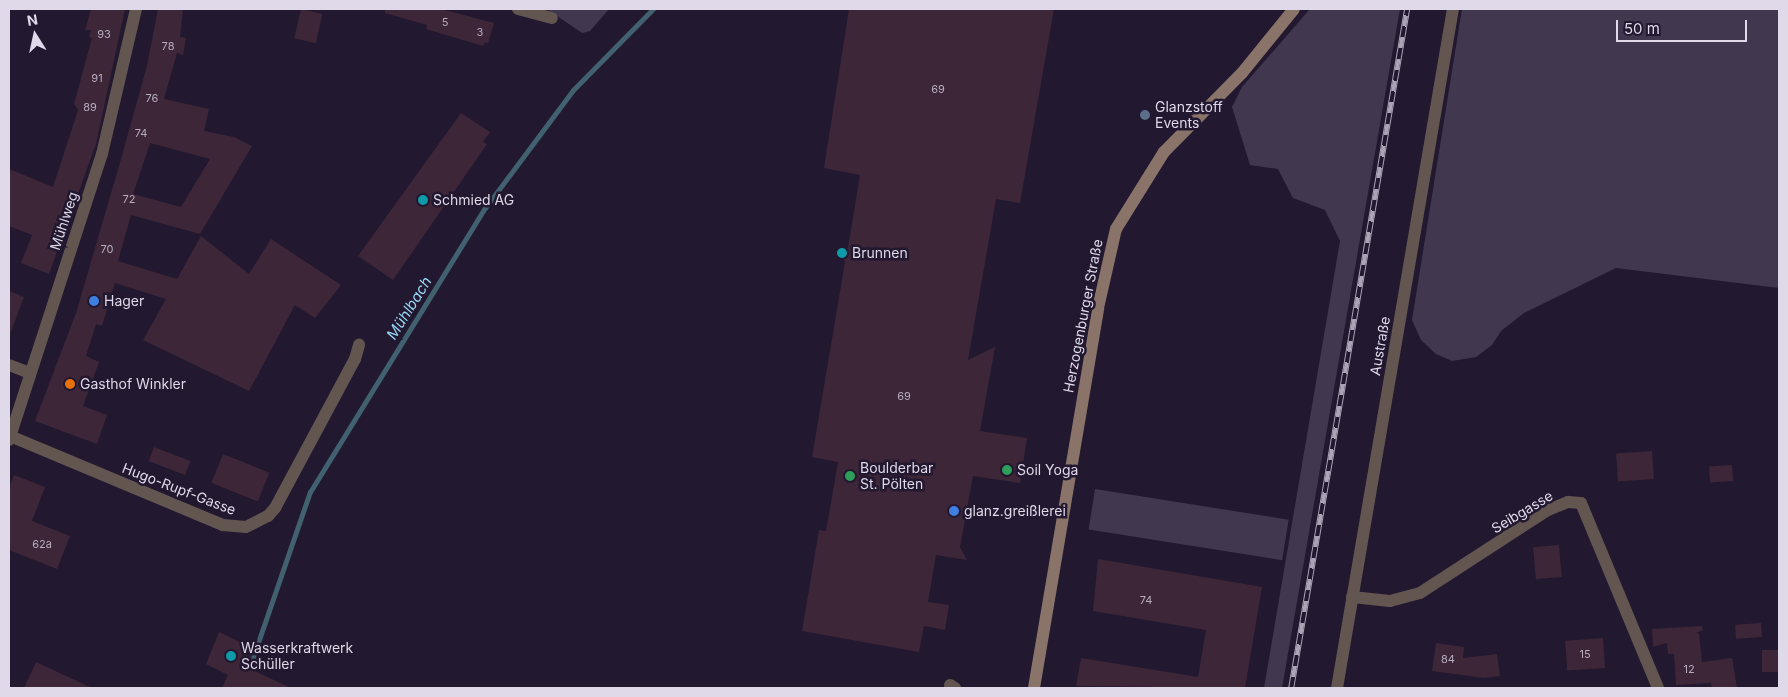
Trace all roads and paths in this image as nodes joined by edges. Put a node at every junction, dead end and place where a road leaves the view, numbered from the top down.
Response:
1 (136, 9) edge
2 (518, 9) edge
3 (1294, 9) edge
4 (1453, 9) edge
5 (552, 18) dead end
6 (359, 346) dead end
7 (9, 365) edge
8 (30, 373) junction
9 (9, 438) edge
10 (1352, 597) junction
11 (1034, 688) edge
12 (1337, 688) edge
13 (1658, 688) edge

1 - 8 street, Mühlweg
2 - 5 street
3 - 11 street, Herzogenburger Straße
4 - 10 street, Austraße
6 - 9 street, Hugo-Rupf-Gasse
7 - 8 street
8 - 9 street, Mühlweg
10 - 12 street, Austraße
10 - 13 street, Seibgasse

